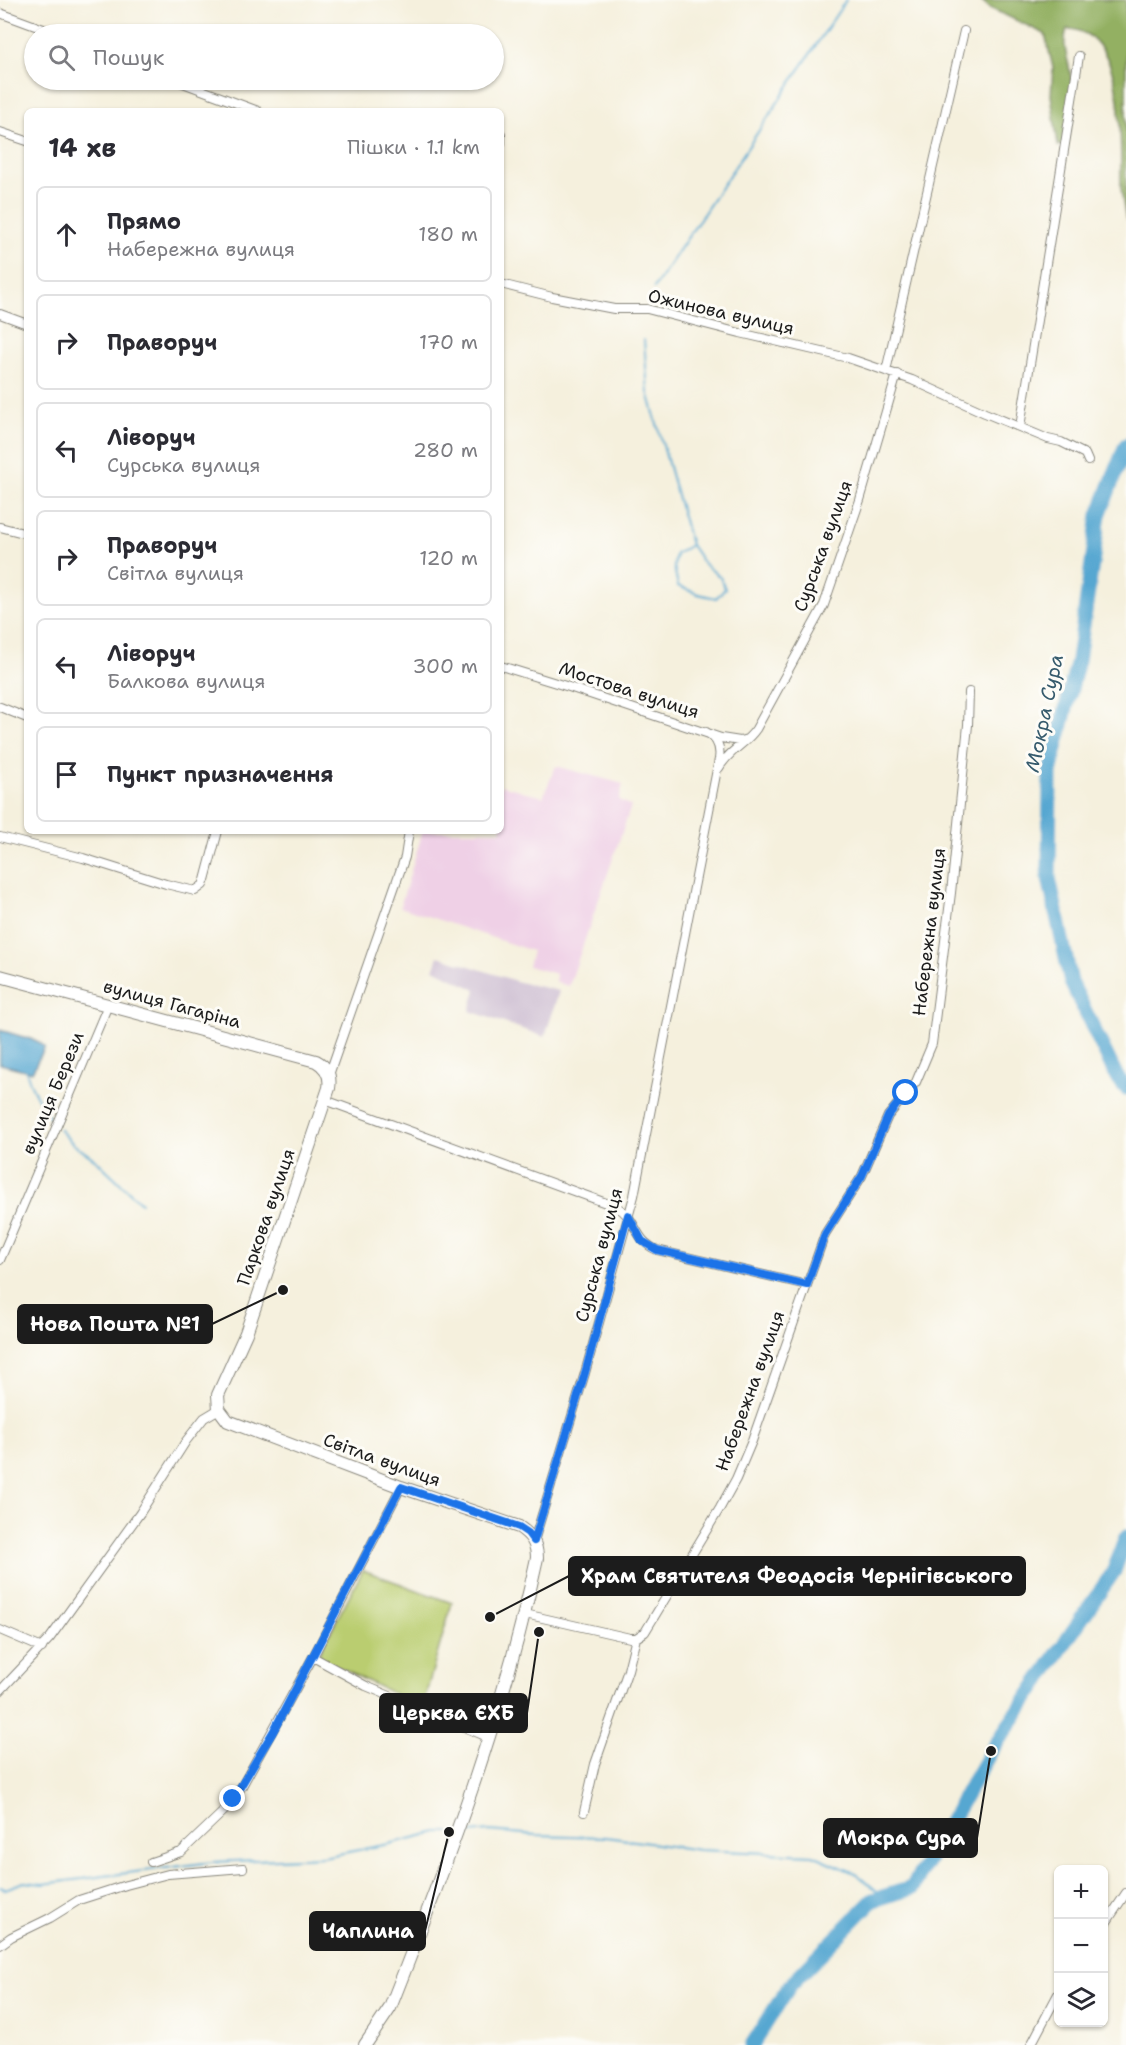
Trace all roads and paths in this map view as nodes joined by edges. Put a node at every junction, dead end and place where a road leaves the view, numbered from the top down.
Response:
1 (0, 13) edge
2 (30, 24) edge
3 (964, 31) dead end
4 (1079, 56) dead end
5 (202, 90) edge
6 (250, 108) edge
7 (0, 132) edge
8 (24, 140) edge
9 (504, 286) edge
10 (0, 314) edge
11 (24, 323) edge
12 (886, 371) junction
13 (897, 374) junction
14 (1020, 427) junction
15 (1088, 461) dead end
16 (0, 527) edge
17 (24, 533) edge
18 (504, 667) edge
19 (969, 692) dead end
20 (0, 707) edge
21 (24, 717) edge
22 (706, 732) junction
23 (747, 739) junction
24 (716, 774) junction
25 (217, 834) edge
26 (409, 834) edge
27 (0, 837) edge
28 (0, 976) edge
29 (108, 1005) junction
30 (329, 1075) junction
31 (325, 1100) junction
32 (628, 1215) junction
33 (0, 1260) edge
34 (807, 1285) junction
35 (219, 1409) junction
36 (401, 1487) junction
37 (534, 1541) junction
38 (525, 1614) junction
39 (0, 1630) edge
40 (636, 1638) junction
41 (42, 1648) junction
42 (313, 1657) junction
43 (0, 1691) edge
44 (490, 1738) junction
45 (584, 1812) dead end
46 (151, 1862) dead end
47 (243, 1868) dead end
48 (1126, 1893) edge
49 (1108, 1920) edge
50 (0, 1945) edge
51 (1054, 2003) edge
52 (365, 2045) edge
53 (1031, 2045) edge

1 - 2 street
3 - 12 street
4 - 14 street
5 - 6 street
7 - 8 street
9 - 12 street, Ожинова вулиця
10 - 11 street
12 - 13 street, Ожинова вулиця
13 - 14 street, Ожинова вулиця
13 - 23 street, Сурська вулиця
14 - 15 street, Ожинова вулиця
16 - 17 street
18 - 22 street, Мостова вулиця
19 - 34 street, Набережна вулиця
20 - 21 street
22 - 23 street, Мостова вулиця
22 - 24 street, Сурська вулиця
23 - 24 street, Сурська вулиця
24 - 32 street, Сурська вулиця
25 - 27 street
26 - 30 street, Паркова вулиця
28 - 29 street, вулиця Гагаріна
29 - 30 street, вулиця Гагаріна
29 - 33 street, вулиця Берези
30 - 31 street, Паркова вулиця
31 - 32 street
31 - 35 street, Паркова вулиця
32 - 34 street
32 - 37 street, Сурська вулиця
34 - 40 street, Набережна вулиця
35 - 36 street, Світла вулиця
35 - 41 street
36 - 37 street, Світла вулиця
36 - 42 street
37 - 38 street, Сурська вулиця
38 - 40 street
38 - 44 street, Сурська вулиця
39 - 41 street
40 - 45 street, Набережна вулиця
41 - 43 street
42 - 44 street
42 - 46 street
44 - 52 street, Сурська вулиця
47 - 50 street
48 - 49 street
51 - 53 street

